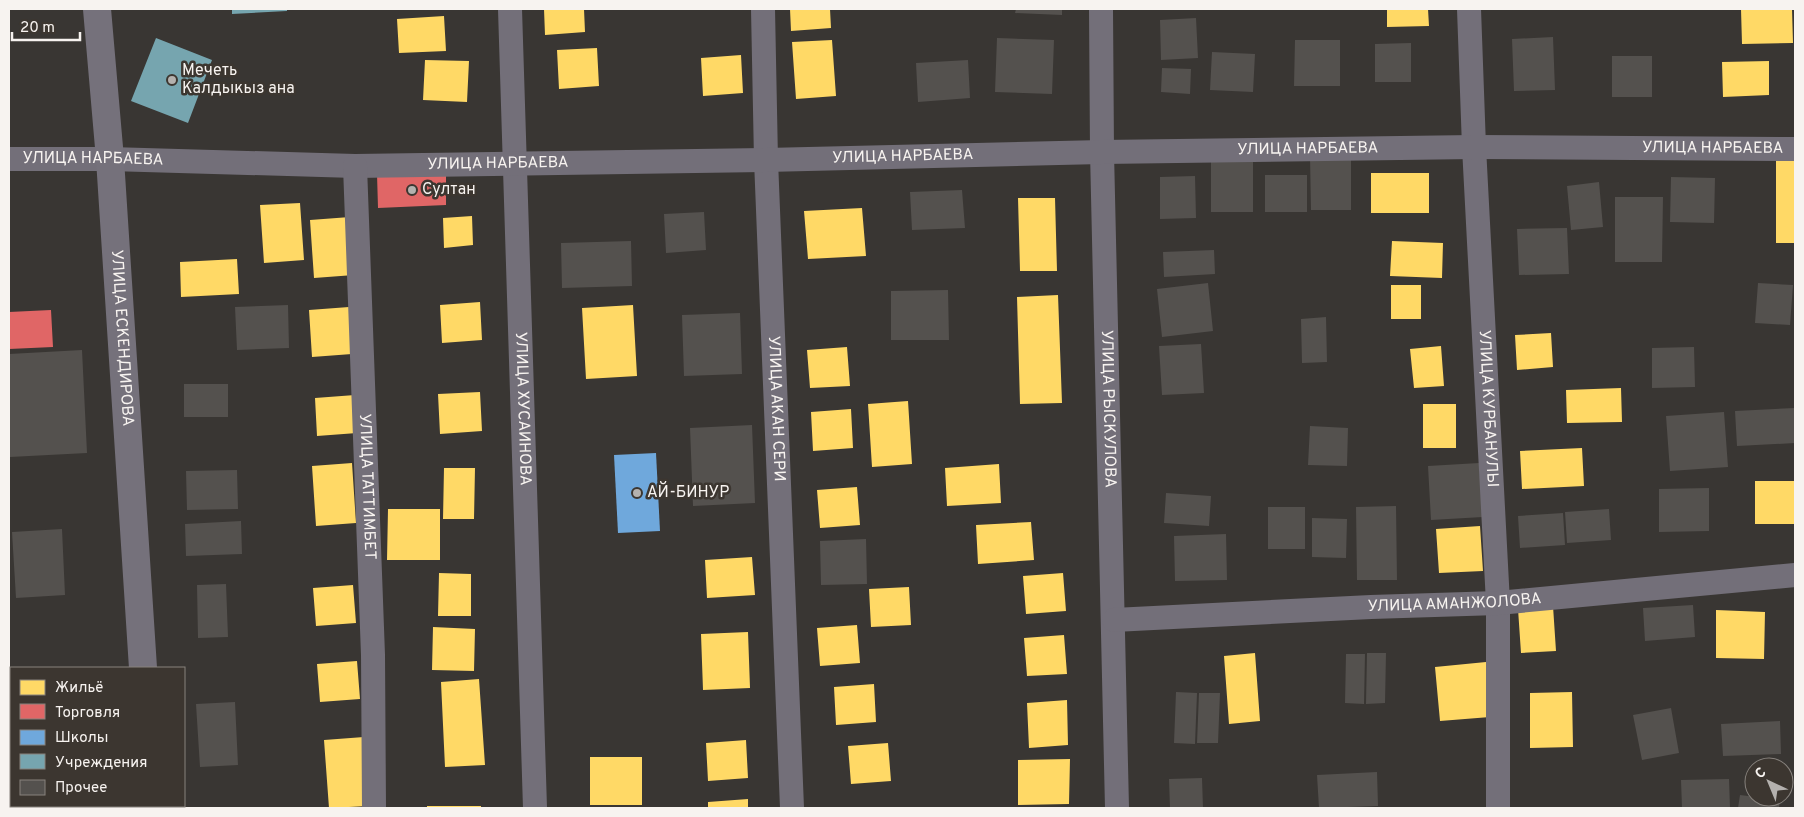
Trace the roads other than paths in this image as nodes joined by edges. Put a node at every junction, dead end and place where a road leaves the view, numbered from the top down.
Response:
1 (96, 9) edge
2 (510, 9) edge
3 (763, 9) edge
4 (1101, 9) edge
5 (1469, 9) edge
6 (1474, 147) junction
7 (1795, 148) edge
8 (1102, 152) junction
9 (9, 159) edge
10 (110, 159) junction
11 (766, 160) junction
12 (515, 164) junction
13 (355, 166) junction
14 (1795, 575) edge
15 (1498, 603) junction
16 (1114, 620) junction
17 (143, 667) edge
18 (374, 808) edge
19 (535, 808) edge
20 (792, 808) edge
21 (1117, 808) edge
22 (1498, 808) edge

1 - 10 street, УЛИЦА ЕСКЕНДИРОВА
2 - 12 street, УЛИЦА ХУСАИНОВА
3 - 11 street, УЛИЦА АКАН СЕРИ
4 - 8 street, УЛИЦА РЫСКУЛОВА
5 - 6 street, УЛИЦА КУРБАНУЛЫ
6 - 7 street, УЛИЦА НАРБАЕВА
6 - 8 street, УЛИЦА НАРБАЕВА
6 - 15 street, УЛИЦА КУРБАНУЛЫ
8 - 11 street, УЛИЦА НАРБАЕВА
8 - 16 street, УЛИЦА РЫСКУЛОВА
9 - 10 street, УЛИЦА НАРБАЕВА
10 - 13 street, УЛИЦА НАРБАЕВА
10 - 17 street, УЛИЦА ЕСКЕНДИРОВА
11 - 12 street, УЛИЦА НАРБАЕВА
11 - 20 street, УЛИЦА АКАН СЕРИ
12 - 13 street, УЛИЦА НАРБАЕВА
12 - 19 street, УЛИЦА ХУСАИНОВА
13 - 18 street, УЛИЦА ТАТТИМБЕТ
14 - 15 street, УЛИЦА АМАНЖОЛОВА
15 - 16 street, УЛИЦА АМАНЖОЛОВА
15 - 22 street, УЛИЦА КУРБАНУЛЫ
16 - 21 street, УЛИЦА РЫСКУЛОВА

